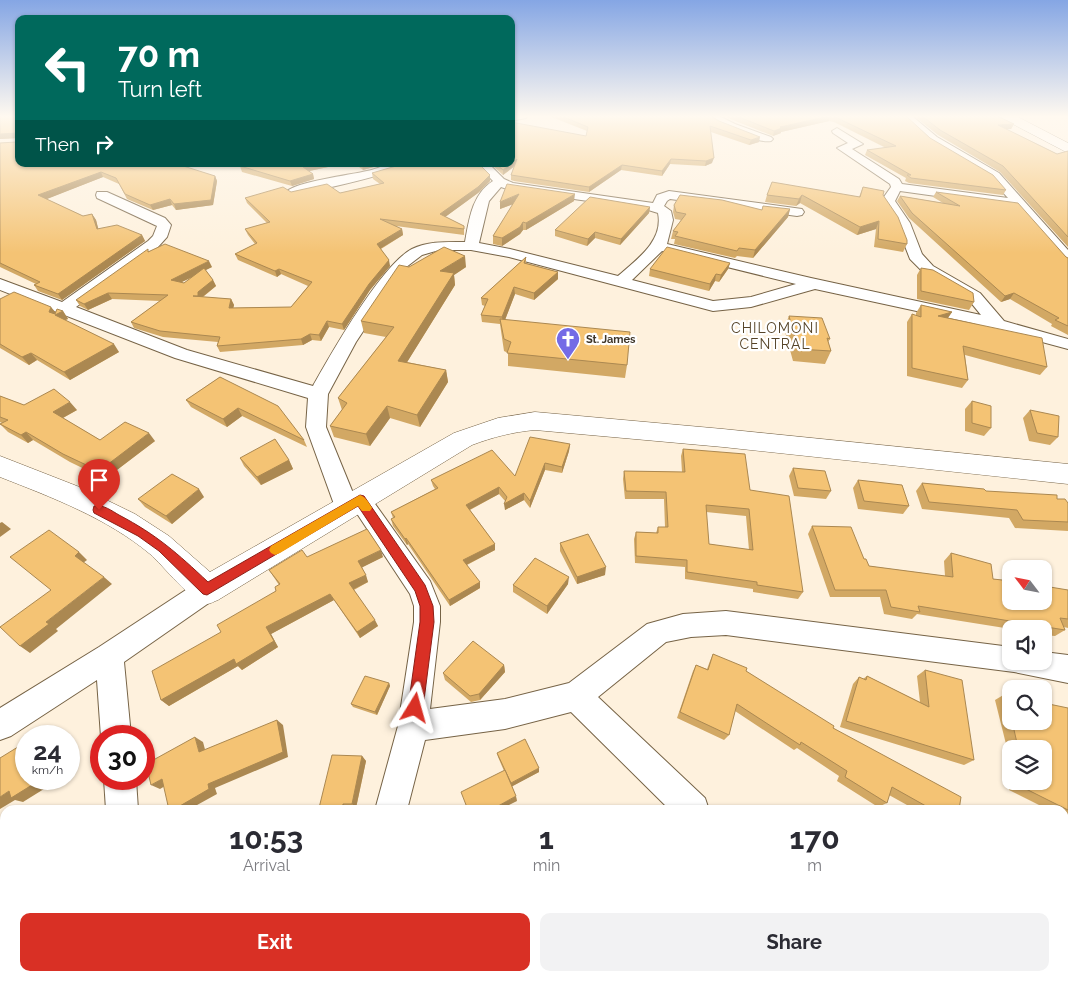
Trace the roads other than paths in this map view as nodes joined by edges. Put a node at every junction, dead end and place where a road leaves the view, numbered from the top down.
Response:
1 (864, 162) edge
2 (972, 162) edge
3 (392, 167) edge
4 (487, 167) edge
5 (500, 182) junction
6 (897, 187) junction
7 (292, 192) edge
8 (102, 196) dead end
9 (1020, 204) junction
10 (657, 207) junction
11 (798, 212) dead end
12 (471, 246) junction
13 (659, 246) junction
14 (1068, 259) edge
15 (620, 283) junction
16 (0, 284) edge
17 (813, 284) junction
18 (64, 308) junction
19 (997, 324) junction
20 (1068, 344) edge
21 (318, 394) junction
22 (0, 466) edge
23 (1068, 474) edge
24 (354, 503) junction
25 (207, 590) junction
26 (109, 656) junction
27 (1002, 659) edge
28 (1052, 667) edge
29 (1068, 670) edge
30 (576, 696) junction
31 (0, 725) edge
32 (115, 725) edge
33 (413, 726) junction
34 (121, 790) edge
35 (122, 805) edge
36 (392, 805) edge
37 (687, 805) edge

1 - 6 street
2 - 9 street
3 - 7 street
4 - 5 street
5 - 10 street
5 - 12 street
6 - 9 street
6 - 19 street
8 - 18 street
9 - 14 street
10 - 11 street
10 - 13 street
12 - 15 street
12 - 21 street
13 - 15 street
13 - 17 street
15 - 17 street
16 - 18 street
17 - 19 street
18 - 21 street
19 - 20 street
21 - 24 street
22 - 25 street
23 - 24 street
24 - 25 street
24 - 33 street
25 - 26 street
26 - 31 street
26 - 32 street
27 - 30 street
28 - 29 street
30 - 33 street
30 - 37 street
33 - 36 street
34 - 35 street

